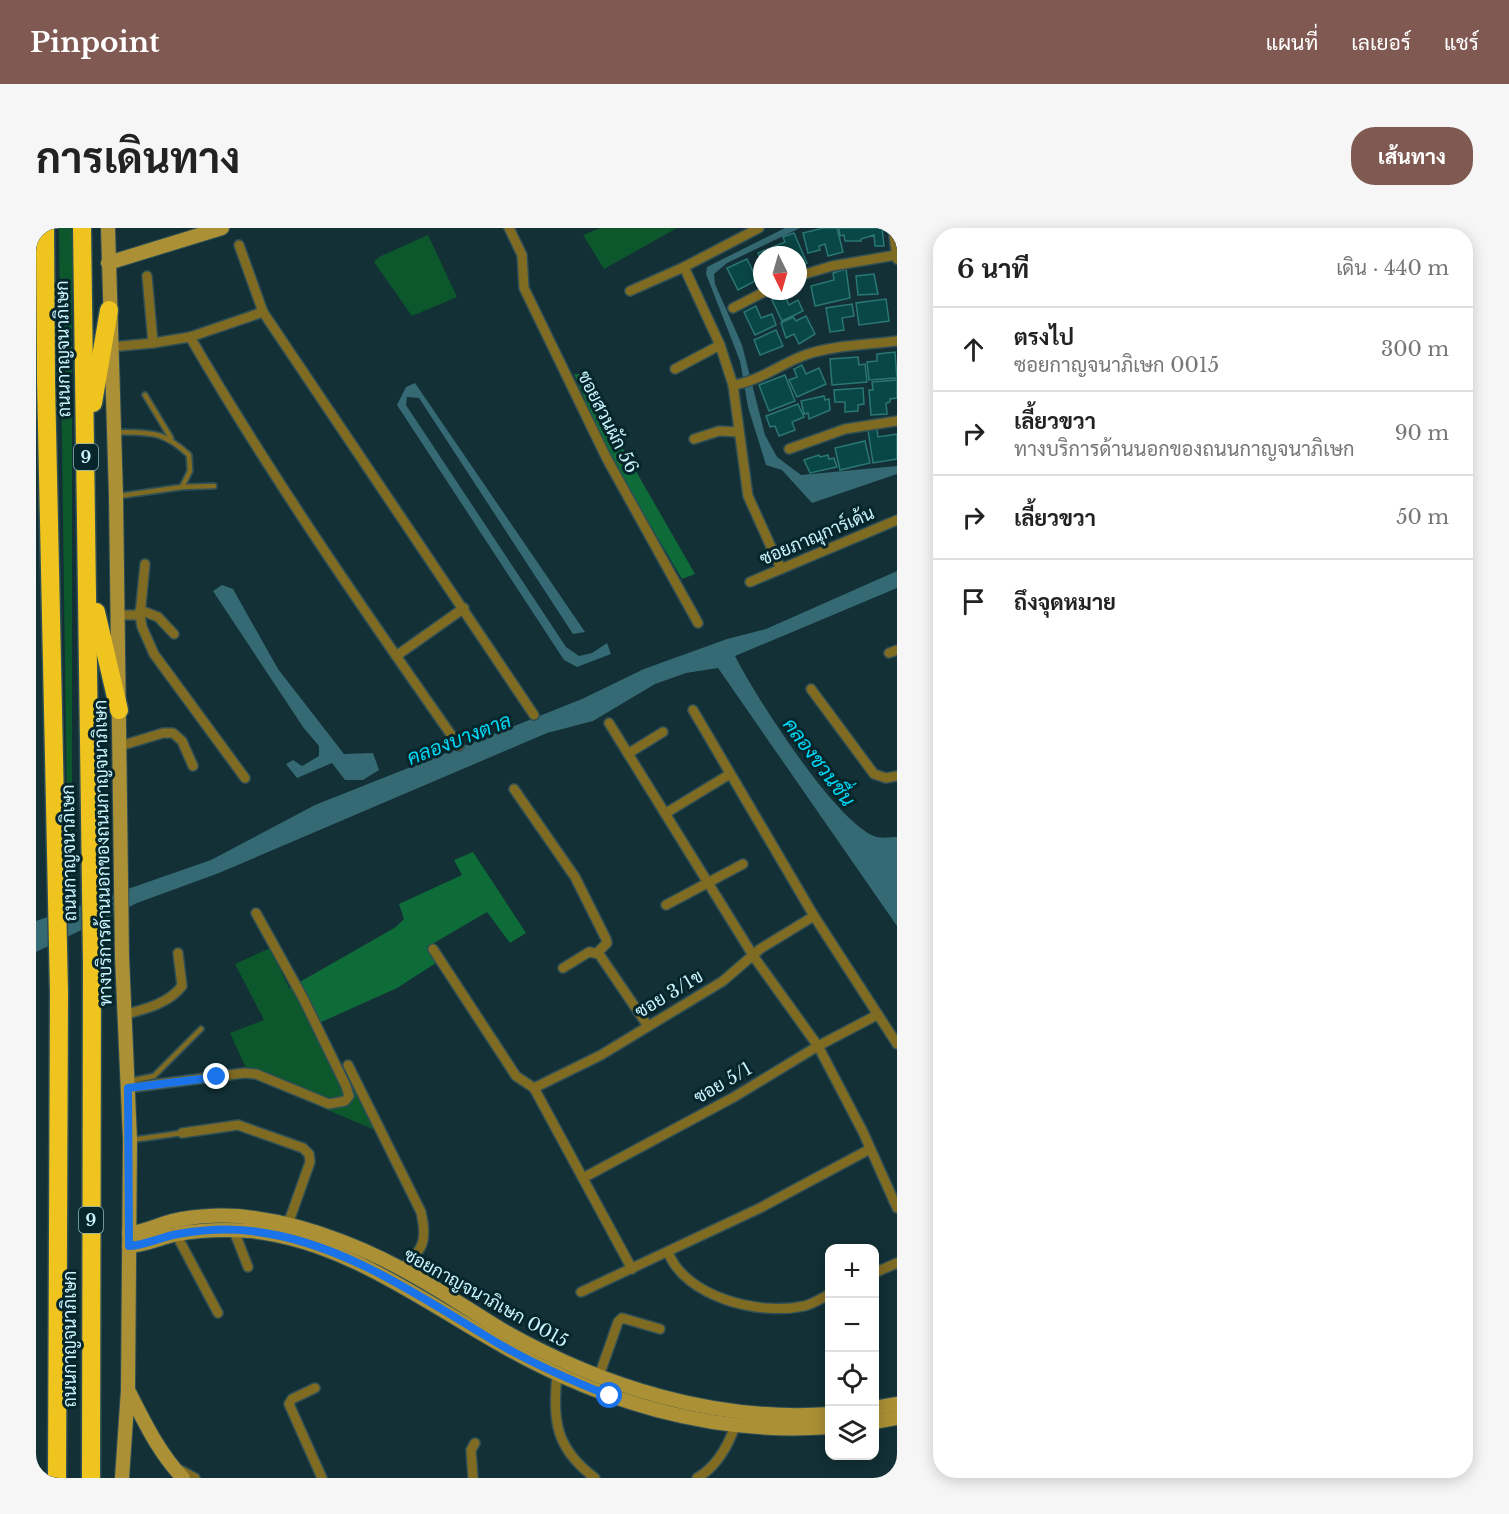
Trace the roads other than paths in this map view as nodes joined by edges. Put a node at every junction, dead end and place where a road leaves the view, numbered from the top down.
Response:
1 (45, 228) edge
2 (82, 228) edge
3 (108, 228) edge
4 (222, 228) edge
5 (508, 228) edge
6 (759, 228) edge
7 (893, 228) edge
8 (203, 231) edge
9 (239, 245) dead end
10 (897, 257) edge
11 (108, 263) junction
12 (684, 267) junction
13 (807, 273) edge
14 (147, 276) dead end
15 (630, 291) dead end
16 (753, 298) edge
17 (36, 302) edge
18 (733, 308) dead end
19 (110, 310) junction
20 (263, 312) junction
21 (190, 336) junction
22 (897, 341) edge
23 (153, 343) junction
24 (720, 345) junction
25 (111, 347) junction
26 (675, 369) dead end
27 (46, 381) junction
28 (737, 385) junction
29 (145, 395) dead end
30 (897, 421) edge
31 (113, 432) junction
32 (739, 432) junction
33 (171, 438) junction
34 (694, 439) dead end
35 (86, 444) junction
36 (789, 449) dead end
37 (214, 486) dead end
38 (182, 487) junction
39 (116, 496) junction
40 (897, 520) edge
41 (145, 564) dead end
42 (781, 569) junction
43 (87, 578) junction
44 (750, 582) dead end
45 (464, 608) junction
46 (140, 612) junction
47 (118, 615) junction
48 (698, 623) dead end
49 (174, 634) dead end
50 (396, 656) junction
51 (811, 689) dead end
52 (119, 710) junction
53 (693, 710) dead end
54 (534, 715) dead end
55 (609, 723) dead end
56 (663, 732) dead end
57 (120, 746) junction
58 (459, 746) dead end
59 (628, 753) junction
60 (193, 766) dead end
61 (730, 774) junction
62 (897, 776) edge
63 (245, 778) dead end
64 (514, 789) dead end
65 (666, 813) junction
66 (743, 864) dead end
67 (708, 881) junction
68 (666, 905) dead end
69 (256, 913) dead end
70 (814, 916) junction
71 (433, 949) dead end
72 (178, 953) dead end
73 (597, 953) junction
74 (754, 957) junction
75 (563, 968) dead end
76 (123, 1015) junction
77 (877, 1015) junction
78 (648, 1026) junction
79 (201, 1029) dead end
80 (897, 1044) edge
81 (818, 1046) junction
82 (348, 1065) dead end
83 (127, 1085) junction
84 (534, 1088) junction
85 (182, 1133) joint
86 (130, 1140) junction
87 (870, 1149) junction
88 (583, 1178) junction
89 (897, 1208) edge
90 (234, 1231) junction
91 (286, 1231) junction
92 (176, 1234) junction
93 (129, 1240) junction
94 (316, 1240) junction
95 (668, 1252) junction
96 (897, 1263) edge
97 (248, 1267) dead end
98 (632, 1269) junction
99 (401, 1270) junction
100 (879, 1271) edge
101 (581, 1292) dead end
102 (825, 1296) edge
103 (218, 1313) dead end
104 (660, 1329) dead end
105 (500, 1336) junction
106 (560, 1369) junction
107 (599, 1376) junction
108 (315, 1388) dead end
109 (128, 1390) junction
110 (897, 1404) edge
111 (879, 1407) edge
112 (825, 1414) edge
113 (897, 1418) edge
114 (736, 1419) junction
115 (879, 1421) edge
116 (825, 1427) edge
117 (475, 1443) dead end
118 (170, 1465) junction
119 (57, 1478) edge
120 (91, 1478) edge
121 (122, 1478) edge
122 (183, 1478) edge
123 (195, 1478) edge
124 (322, 1478) edge
125 (473, 1478) edge
126 (595, 1478) edge
127 (697, 1478) edge

1 - 27 highway, ถนนกาญจนาภิเษก / 9
2 - 35 highway, ถนนกาญจนาภิเษก / 9
3 - 11 street, ทางบริการด้านนอกของถนนกาญจนาภิเษก
4 - 8 street
5 - 48 street, ซอยสวนผัก 56
6 - 12 street
7 - 10 street
8 - 11 street
9 - 20 street
10 - 13 street
11 - 19 street, ทางบริการด้านนอกของถนนกาญจนาภิเษก
12 - 15 street
12 - 24 street
14 - 23 street
16 - 18 street
17 - 27 highway
19 - 25 street, ทางบริการด้านนอกของถนนกาญจนาภิเษก
19 - 35 highway
20 - 21 street
20 - 45 street
21 - 23 street
21 - 50 street
22 - 28 street
23 - 25 street
24 - 26 street
24 - 28 street
25 - 31 street, ทางบริการด้านนอกของถนนกาญจนาภิเษก
27 - 119 highway, ถนนกาญจนาภิเษก / 9
28 - 32 street
29 - 33 lane
30 - 36 street
31 - 33 lane
31 - 39 street, ทางบริการด้านนอกของถนนกาญจนาภิเษก
32 - 34 street
32 - 42 street
33 - 38 lane
35 - 43 highway, ถนนกาญจนาภิเษก / 9
37 - 38 lane
38 - 39 lane
39 - 47 street, ทางบริการด้านนอกของถนนกาญจนาภิเษก
40 - 42 street, ซอยภาณุการ์เด้น
41 - 46 street
42 - 44 street, ซอยภาณุการ์เด้น
43 - 52 highway
43 - 120 highway, ถนนกาญจนาภิเษก / 9
45 - 50 street
45 - 54 street
46 - 47 street
46 - 49 street
46 - 63 street
47 - 52 street, ทางบริการด้านนอกของถนนกาญจนาภิเษก
50 - 58 street
51 - 62 street
52 - 57 street, ทางบริการด้านนอกของถนนกาญจนาภิเษก
53 - 61 street
55 - 59 street
56 - 59 street
57 - 60 street
57 - 76 street, ทางบริการด้านนอกของถนนกาญจนาภิเษก
59 - 65 street
61 - 65 street
61 - 70 street
64 - 73 street
65 - 67 street
66 - 67 street
67 - 68 street
67 - 74 street
69 - 83 street
70 - 74 street, ซอย 3/1ข
70 - 77 street
71 - 84 street
72 - 76 street
73 - 75 street
73 - 78 street
74 - 78 street, ซอย 3/1ข
74 - 81 street
76 - 83 street, ทางบริการด้านนอกของถนนกาญจนาภิเษก
77 - 80 street
77 - 81 street, ซอย 5/1
78 - 84 street, ซอย 3/1ข
79 - 83 lane
81 - 87 street
81 - 88 street, ซอย 5/1
82 - 99 street
83 - 86 street, ทางบริการด้านนอกของถนนกาญจนาภิเษก
84 - 88 street
85 - 86 lane
85 - 91 street
86 - 93 street, ทางบริการด้านนอกของถนนกาญจนาภิเษก
87 - 89 street
87 - 95 street
88 - 98 street
90 - 91 street, ซอยกาญจนาภิเษก 0015
90 - 92 street, ซอยกาญจนาภิเษก 0015
90 - 97 street
91 - 93 street, ซอยกาญจนาภิเษก 0015
91 - 94 street, ซอยกาญจนาภิเษก 0015
92 - 93 street, ซอยกาญจนาภิเษก 0015
92 - 103 street
93 - 109 street, ทางบริการด้านนอกของถนนกาญจนาภิเษก
94 - 99 street, ซอยกาญจนาภิเษก 0015
94 - 105 street, ซอยกาญจนาภิเษก 0015
95 - 98 street
95 - 102 street
96 - 100 street
98 - 101 street
99 - 105 street, ซอยกาญจนาภิเษก 0015
104 - 107 street
105 - 106 street, ซอยกาญจนาภิเษก 0015
106 - 107 street, ซอยกาญจนาภิเษก 0015
106 - 114 street, ซอยกาญจนาภิเษก 0015
106 - 126 street
107 - 114 street, ซอยกาญจนาภิเษก 0015
108 - 124 street
109 - 118 street
109 - 121 street, ทางบริการด้านนอกของถนนกาญจนาภิเษก
110 - 111 street
112 - 114 street, ซอยกาญจนาภิเษก 0015
113 - 115 street
114 - 116 street, ซอยกาญจนาภิเษก 0015
114 - 127 street
117 - 125 street
118 - 122 street
118 - 123 street

